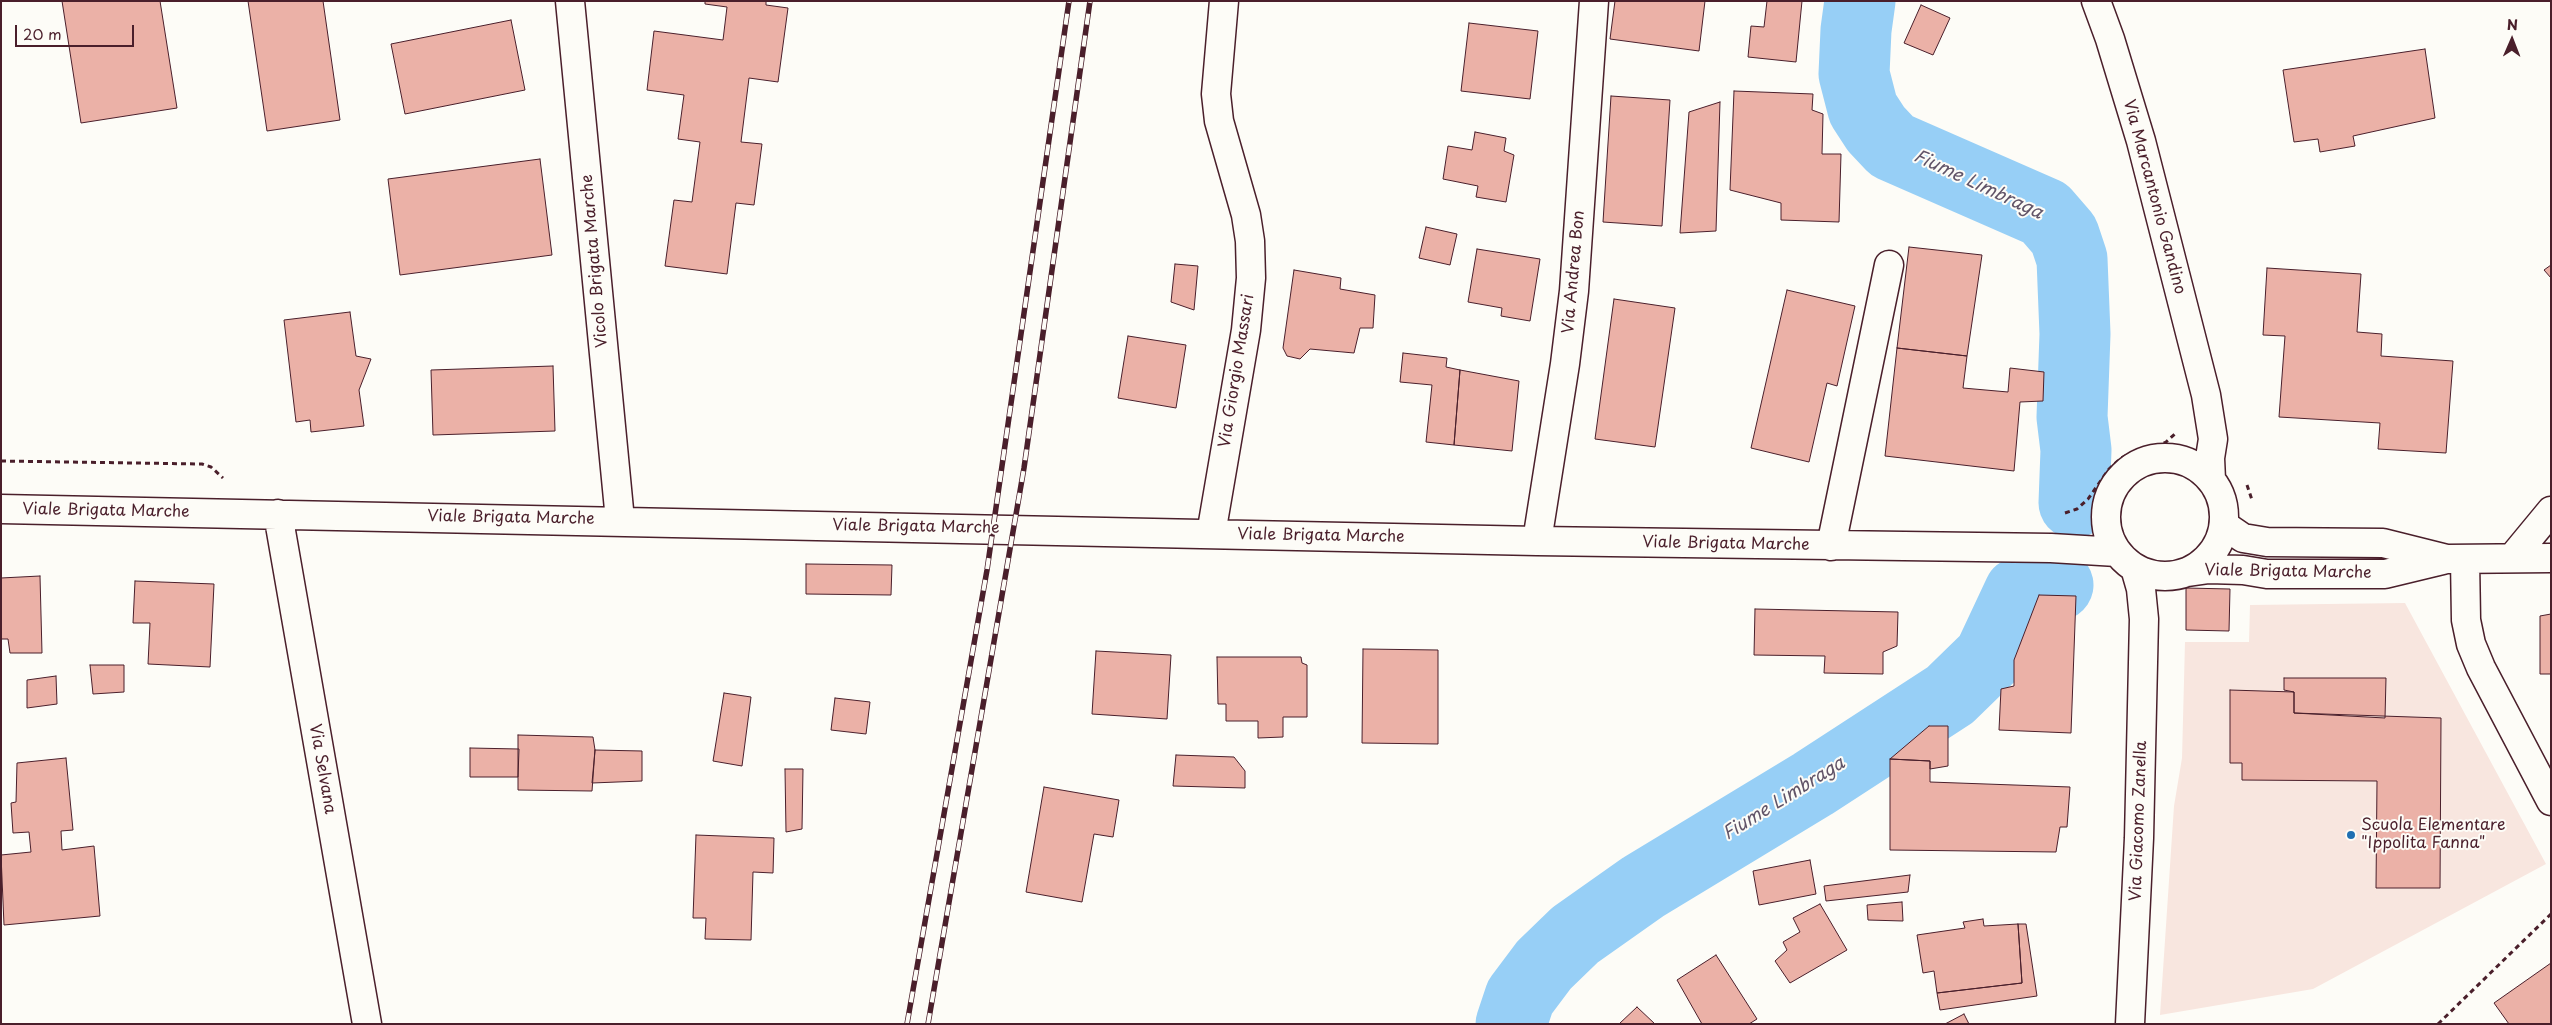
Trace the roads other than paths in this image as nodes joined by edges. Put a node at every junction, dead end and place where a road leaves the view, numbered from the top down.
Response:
1 (570, 1) edge
2 (1224, 1) edge
3 (1594, 1) edge
4 (2096, 1) edge
5 (1889, 265) dead end
6 (2206, 395) junction
7 (2182, 448) junction
8 (2211, 480) junction
9 (1, 509) edge
10 (2551, 511) edge
11 (278, 514) junction
12 (620, 520) junction
13 (2106, 520) junction
14 (2224, 525) junction
15 (1211, 534) junction
16 (1537, 541) junction
17 (1831, 546) junction
18 (2050, 548) junction
19 (2513, 558) junction
20 (2551, 558) edge
21 (2456, 559) junction
22 (2126, 560) junction
23 (2180, 574) junction
24 (2144, 619) junction
25 (2551, 801) edge
26 (367, 1024) edge
27 (2130, 1024) edge

1 - 12 street, Vicolo Brigata Marche
2 - 15 street, Via Giorgio Massari
3 - 16 street, Via Andrea Bon
4 - 6 street, Via Marcantonio Gandino
5 - 17 street, Viale Brigata Marche
6 - 7 street, Via Marcantonio Gandino
6 - 8 street, Via Marcantonio Gandino
7 - 8 street
7 - 13 street
8 - 14 street
9 - 11 street, Viale Brigata Marche
10 - 19 street
11 - 12 street, Viale Brigata Marche
11 - 26 street, Via Selvana
12 - 15 street, Viale Brigata Marche
13 - 18 street, Viale Brigata Marche
13 - 22 street
14 - 21 street, Viale Brigata Marche
14 - 23 street
15 - 16 street, Viale Brigata Marche
16 - 17 street, Viale Brigata Marche
17 - 18 street, Viale Brigata Marche
18 - 22 street, Viale Brigata Marche
19 - 20 street, Viale Brigata Marche
19 - 21 street, Viale Brigata Marche
21 - 23 street, Viale Brigata Marche
21 - 25 street
22 - 23 street
22 - 24 street, Via Giacomo Zanella
23 - 24 street, Via Giacomo Zanella
24 - 27 street, Via Giacomo Zanella

